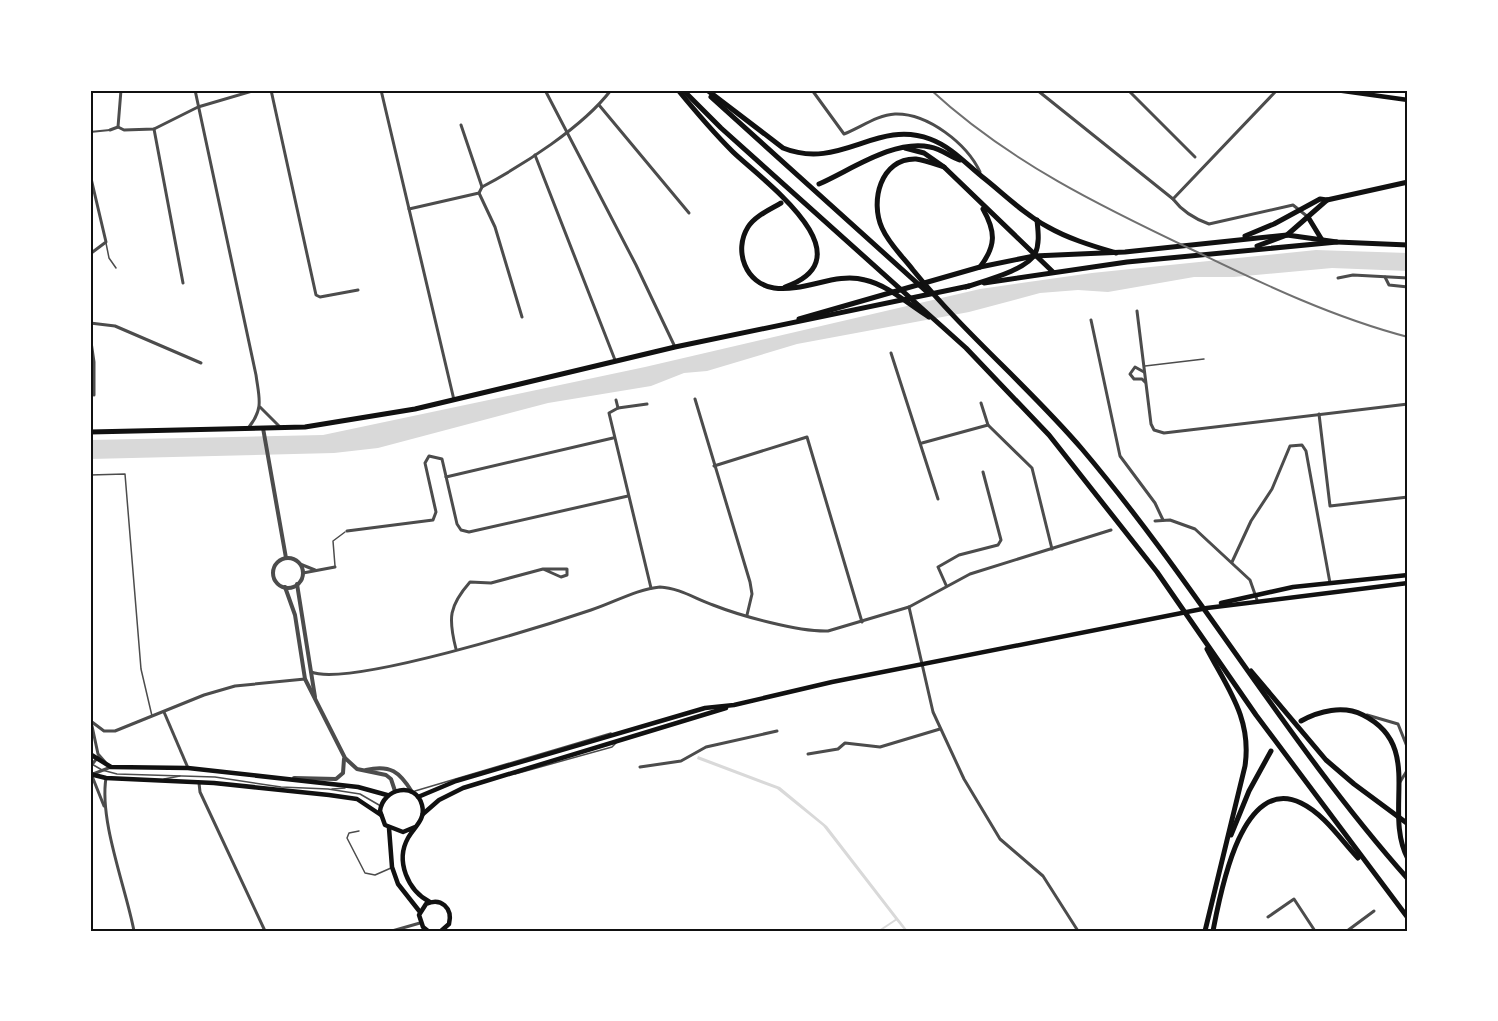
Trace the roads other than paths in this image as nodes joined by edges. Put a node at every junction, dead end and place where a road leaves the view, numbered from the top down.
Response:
1 (121, 90) edge
2 (195, 90) edge
3 (256, 90) edge
4 (271, 90) edge
5 (381, 90) edge
6 (544, 90) edge
7 (611, 90) edge
8 (678, 90) edge
9 (683, 90) edge
10 (706, 90) edge
11 (812, 90) edge
12 (1037, 90) edge
13 (1128, 90) edge
14 (1277, 90) edge
15 (1336, 90) edge
16 (1394, 90) edge
17 (1392, 99) junction
18 (1408, 100) edge
19 (599, 105) junction
20 (198, 107) junction
21 (461, 125) dead end
22 (118, 127) junction
23 (154, 129) junction
24 (110, 130) joint
25 (90, 132) edge
26 (565, 132) junction
27 (904, 148) junction
28 (535, 155) junction
29 (1195, 157) dead end
30 (962, 161) junction
31 (944, 167) junction
32 (90, 174) edge
33 (982, 177) junction
34 (1408, 182) edge
35 (819, 184) dead end
36 (482, 187) junction
37 (479, 193) junction
38 (1173, 199) junction
39 (1327, 200) junction
40 (979, 202) junction
41 (781, 203) dead end
42 (410, 209) junction
43 (1300, 209) junction
44 (689, 213) dead end
45 (1308, 217) junction
46 (1037, 220) junction
47 (1287, 235) junction
48 (1238, 239) junction
49 (1322, 240) junction
50 (106, 242) junction
51 (1336, 242) junction
52 (1408, 245) edge
53 (1245, 249) junction
54 (1116, 253) junction
55 (90, 254) edge
56 (1034, 256) junction
57 (980, 267) junction
58 (116, 268) dead end
59 (1053, 272) junction
60 (1385, 277) junction
61 (916, 278) junction
62 (1338, 278) dead end
63 (1408, 278) edge
64 (183, 283) dead end
65 (1408, 286) edge
66 (966, 287) junction
67 (781, 288) junction
68 (358, 290) dead end
69 (1137, 311) dead end
70 (522, 317) dead end
71 (1091, 320) dead end
72 (90, 323) edge
73 (943, 327) junction
74 (763, 329) junction
75 (90, 335) edge
76 (675, 346) junction
77 (891, 353) dead end
78 (1204, 359) dead end
79 (615, 360) junction
80 (201, 363) dead end
81 (1144, 366) junction
82 (1144, 372) junction
83 (1146, 383) junction
84 (94, 395) dead end
85 (695, 399) dead end
86 (454, 400) junction
87 (616, 400) dead end
88 (981, 403) dead end
89 (647, 404) dead end
90 (1408, 405) edge
91 (260, 407) junction
92 (618, 408) junction
93 (1319, 414) junction
94 (988, 425) junction
95 (249, 427) junction
96 (263, 428) junction
97 (281, 428) junction
98 (90, 432) edge
99 (613, 438) junction
100 (922, 443) junction
101 (714, 466) junction
102 (983, 472) dead end
103 (90, 475) edge
104 (446, 477) junction
105 (628, 496) junction
106 (1408, 497) edge
107 (938, 499) dead end
108 (1155, 520) dead end
109 (1163, 520) junction
110 (1111, 530) dead end
111 (347, 531) joint
112 (1052, 549) junction
113 (286, 558) junction
114 (1232, 562) junction
115 (300, 564) junction
116 (335, 567) joint
117 (316, 570) junction
118 (543, 570) junction
119 (303, 573) junction
120 (1408, 575) edge
121 (1330, 583) junction
122 (1408, 583) edge
123 (297, 584) junction
124 (946, 586) junction
125 (285, 587) junction
126 (651, 588) junction
127 (1254, 594) junction
128 (1257, 600) junction
129 (909, 607) junction
130 (1207, 608) junction
131 (747, 615) junction
132 (862, 622) junction
133 (1193, 623) junction
134 (1225, 640) junction
135 (456, 649) junction
136 (923, 664) junction
137 (304, 665) junction
138 (311, 672) junction
139 (305, 679) junction
140 (315, 697) junction
141 (735, 705) junction
142 (164, 712) junction
143 (1360, 713) junction
144 (153, 717) junction
145 (1301, 721) dead end
146 (92, 723) dead end
147 (639, 727) junction
148 (90, 729) edge
149 (940, 729) junction
150 (777, 731) dead end
151 (618, 734) junction
152 (619, 740) junction
153 (1408, 749) edge
154 (1271, 751) dead end
155 (90, 754) edge
156 (808, 754) dead end
157 (98, 757) junction
158 (345, 758) junction
159 (109, 765) junction
160 (640, 767) dead end
161 (188, 768) junction
162 (91, 769) edge
163 (1408, 769) edge
164 (102, 770) junction
165 (365, 770) junction
166 (184, 776) junction
167 (106, 778) junction
168 (157, 780) junction
169 (288, 781) junction
170 (199, 783) junction
171 (1400, 783) junction
172 (358, 786) junction
173 (328, 789) junction
174 (395, 791) junction
175 (412, 792) junction
176 (387, 795) junction
177 (418, 797) junction
178 (381, 806) junction
179 (106, 811) junction
180 (423, 814) junction
181 (381, 815) junction
182 (1408, 824) edge
183 (415, 827) junction
184 (389, 828) junction
185 (359, 831) dead end
186 (1225, 847) junction
187 (1408, 859) edge
188 (392, 867) junction
189 (1408, 879) edge
190 (1378, 880) junction
191 (430, 902) junction
192 (1374, 911) dead end
193 (420, 912) junction
194 (1268, 916) dead end
195 (1408, 918) edge
196 (420, 923) junction
197 (449, 924) junction
198 (134, 931) edge
199 (265, 931) edge
200 (392, 931) edge
201 (428, 931) edge
202 (441, 931) edge
203 (453, 931) edge
204 (1078, 931) edge
205 (1205, 931) edge
206 (1213, 931) edge
207 (1315, 931) edge
208 (1347, 931) edge

1 - 22 street
2 - 20 street
3 - 20 street
4 - 68 street
5 - 42 street
6 - 26 street
7 - 19 street
8 - 67 main road
9 - 73 main road
10 - 30 main road
10 - 61 main road
11 - 33 street
12 - 38 street
13 - 29 street
14 - 38 street
15 - 17 main road
16 - 17 street
17 - 18 main road
19 - 26 street
19 - 44 street
20 - 23 street
20 - 91 street
21 - 36 street
22 - 23 street
22 - 24 street
23 - 64 street
24 - 25 street
26 - 28 street
26 - 76 street
27 - 30 main road
27 - 31 main road
27 - 35 main road
28 - 36 street
28 - 79 street
30 - 33 main road
31 - 40 main road
31 - 61 main road
32 - 50 street
33 - 46 main road
34 - 39 main road
36 - 37 street
37 - 42 street
37 - 70 street
38 - 43 street
39 - 43 main road
39 - 45 main road
40 - 56 main road
40 - 57 main road
41 - 67 main road
42 - 86 street
43 - 45 street
43 - 48 main road
45 - 47 main road
45 - 49 main road
46 - 54 main road
46 - 56 main road
47 - 48 main road
47 - 49 main road
47 - 53 main road
48 - 54 main road
49 - 51 main road
50 - 55 street
50 - 58 lane
51 - 52 main road
51 - 53 main road
53 - 59 main road
54 - 56 main road
56 - 57 main road
56 - 59 main road
56 - 66 main road
57 - 74 main road
59 - 66 main road
60 - 62 street
60 - 63 street
60 - 65 street
61 - 134 main road
66 - 74 main road
67 - 73 main road
69 - 81 street
71 - 109 street
72 - 80 street
73 - 133 main road
74 - 76 main road
75 - 84 street
76 - 79 main road
77 - 100 street
78 - 81 lane
79 - 86 main road
81 - 82 street
82 - 83 street
82 - 83 street
83 - 93 street
85 - 101 street
86 - 97 main road
87 - 92 street
88 - 94 street
89 - 92 street
90 - 93 street
91 - 95 street
91 - 97 street
92 - 99 street
93 - 106 street
94 - 100 street
94 - 112 street
95 - 96 main road
95 - 98 main road
96 - 97 main road
96 - 113 street
99 - 104 street
99 - 105 street
100 - 107 street
101 - 131 street
101 - 132 street
102 - 124 street
103 - 144 lane
104 - 105 street
104 - 111 street
105 - 126 street
108 - 109 street
109 - 114 street
110 - 112 street
111 - 116 lane
112 - 124 street
113 - 115 street
113 - 125 street
114 - 121 street
114 - 127 street
115 - 117 street
115 - 119 street
116 - 117 street
117 - 119 street
118 - 118 street
118 - 135 street
119 - 123 street
120 - 121 main road
121 - 127 main road
122 - 128 main road
123 - 125 street
123 - 138 street
124 - 129 street
125 - 137 street
126 - 131 street
126 - 135 street
127 - 128 street
127 - 130 main road
128 - 130 main road
129 - 132 street
129 - 136 street
130 - 136 main road
131 - 132 street
133 - 186 main road
133 - 190 main road
134 - 182 main road
134 - 189 main road
135 - 138 street
136 - 141 main road
136 - 149 street
137 - 138 street
137 - 139 street
138 - 140 street
139 - 140 street
139 - 142 street
140 - 158 street
141 - 147 main road
141 - 152 main road
142 - 144 street
142 - 161 street
143 - 145 main road
143 - 153 street
143 - 171 main road
144 - 146 street
147 - 151 main road
147 - 152 main road
148 - 157 street
149 - 156 street
149 - 204 street
150 - 160 street
151 - 175 lane
151 - 177 main road
152 - 180 main road
154 - 186 main road
155 - 157 main road
157 - 159 main road
157 - 162 street
158 - 165 street
158 - 169 street
159 - 161 main road
159 - 164 street
161 - 169 main road
162 - 164 street
162 - 164 lane
162 - 167 main road
162 - 179 street
163 - 171 street
164 - 166 lane
165 - 174 street
165 - 175 street
166 - 168 lane
166 - 173 lane
167 - 168 main road
167 - 179 street
168 - 170 main road
169 - 172 main road
170 - 181 main road
170 - 199 street
171 - 187 main road
172 - 173 lane
172 - 176 main road
173 - 178 lane
174 - 175 main road
174 - 176 main road
175 - 177 main road
176 - 178 main road
177 - 180 main road
178 - 181 main road
179 - 198 street
180 - 183 main road
181 - 184 main road
183 - 184 main road
183 - 191 main road
184 - 188 main road
185 - 188 lane
186 - 205 main road
188 - 193 main road
190 - 195 main road
190 - 206 main road
191 - 193 main road
191 - 197 main road
192 - 208 street
193 - 196 main road
194 - 207 street
196 - 200 street
196 - 201 main road
197 - 202 main road
197 - 203 main road

